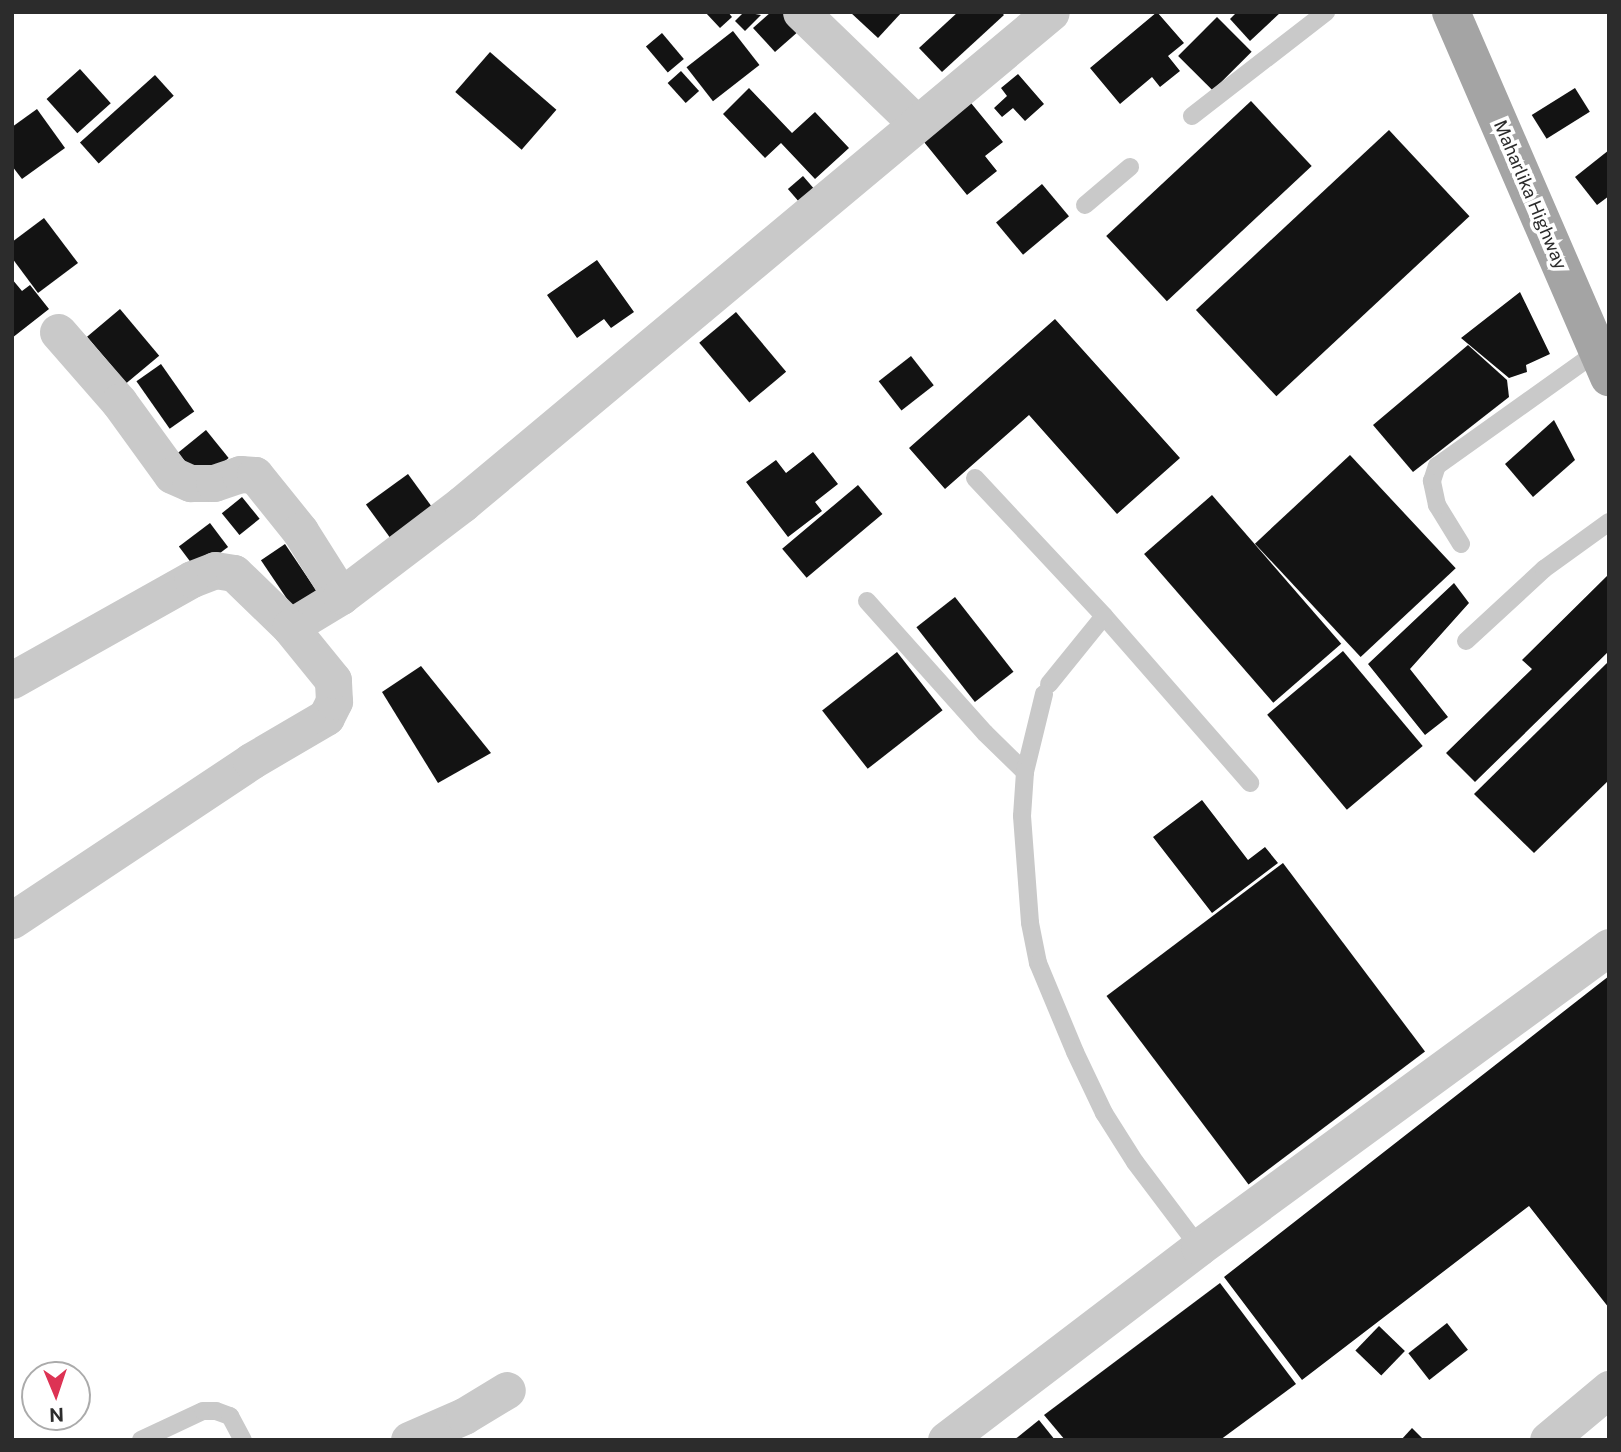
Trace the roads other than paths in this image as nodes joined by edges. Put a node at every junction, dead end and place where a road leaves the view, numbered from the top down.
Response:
1 (801, 12) edge
2 (1051, 12) edge
3 (1326, 12) edge
4 (1451, 12) edge
5 (1192, 116) dead end
6 (916, 123) junction
7 (1129, 167) dead end
8 (1085, 205) dead end
9 (58, 332) dead end
10 (1603, 364) edge
11 (975, 478) dead end
12 (1609, 522) edge
13 (1461, 544) dead end
14 (341, 596) junction
15 (867, 601) dead end
16 (1104, 616) junction
17 (290, 627) junction
18 (1466, 641) dead end
19 (12, 680) edge
20 (1025, 772) junction
21 (1250, 783) dead end
22 (12, 920) edge
23 (1609, 947) edge
24 (1199, 1247) junction
25 (1609, 1389) edge
26 (507, 1390) dead end
27 (141, 1440) edge
28 (243, 1440) edge
29 (409, 1440) edge
30 (946, 1440) edge
31 (1549, 1440) edge

1 - 6 street
2 - 6 street
3 - 5 lane
4 - 10 main road, Maharlika Highway
6 - 14 street
7 - 8 lane
9 - 14 street
10 - 13 lane
11 - 16 lane
12 - 18 lane
14 - 17 street
15 - 20 lane
16 - 20 lane
16 - 21 lane
17 - 19 street
17 - 22 street
20 - 24 lane
23 - 24 street
24 - 30 street
25 - 31 street
26 - 29 street
27 - 28 lane

